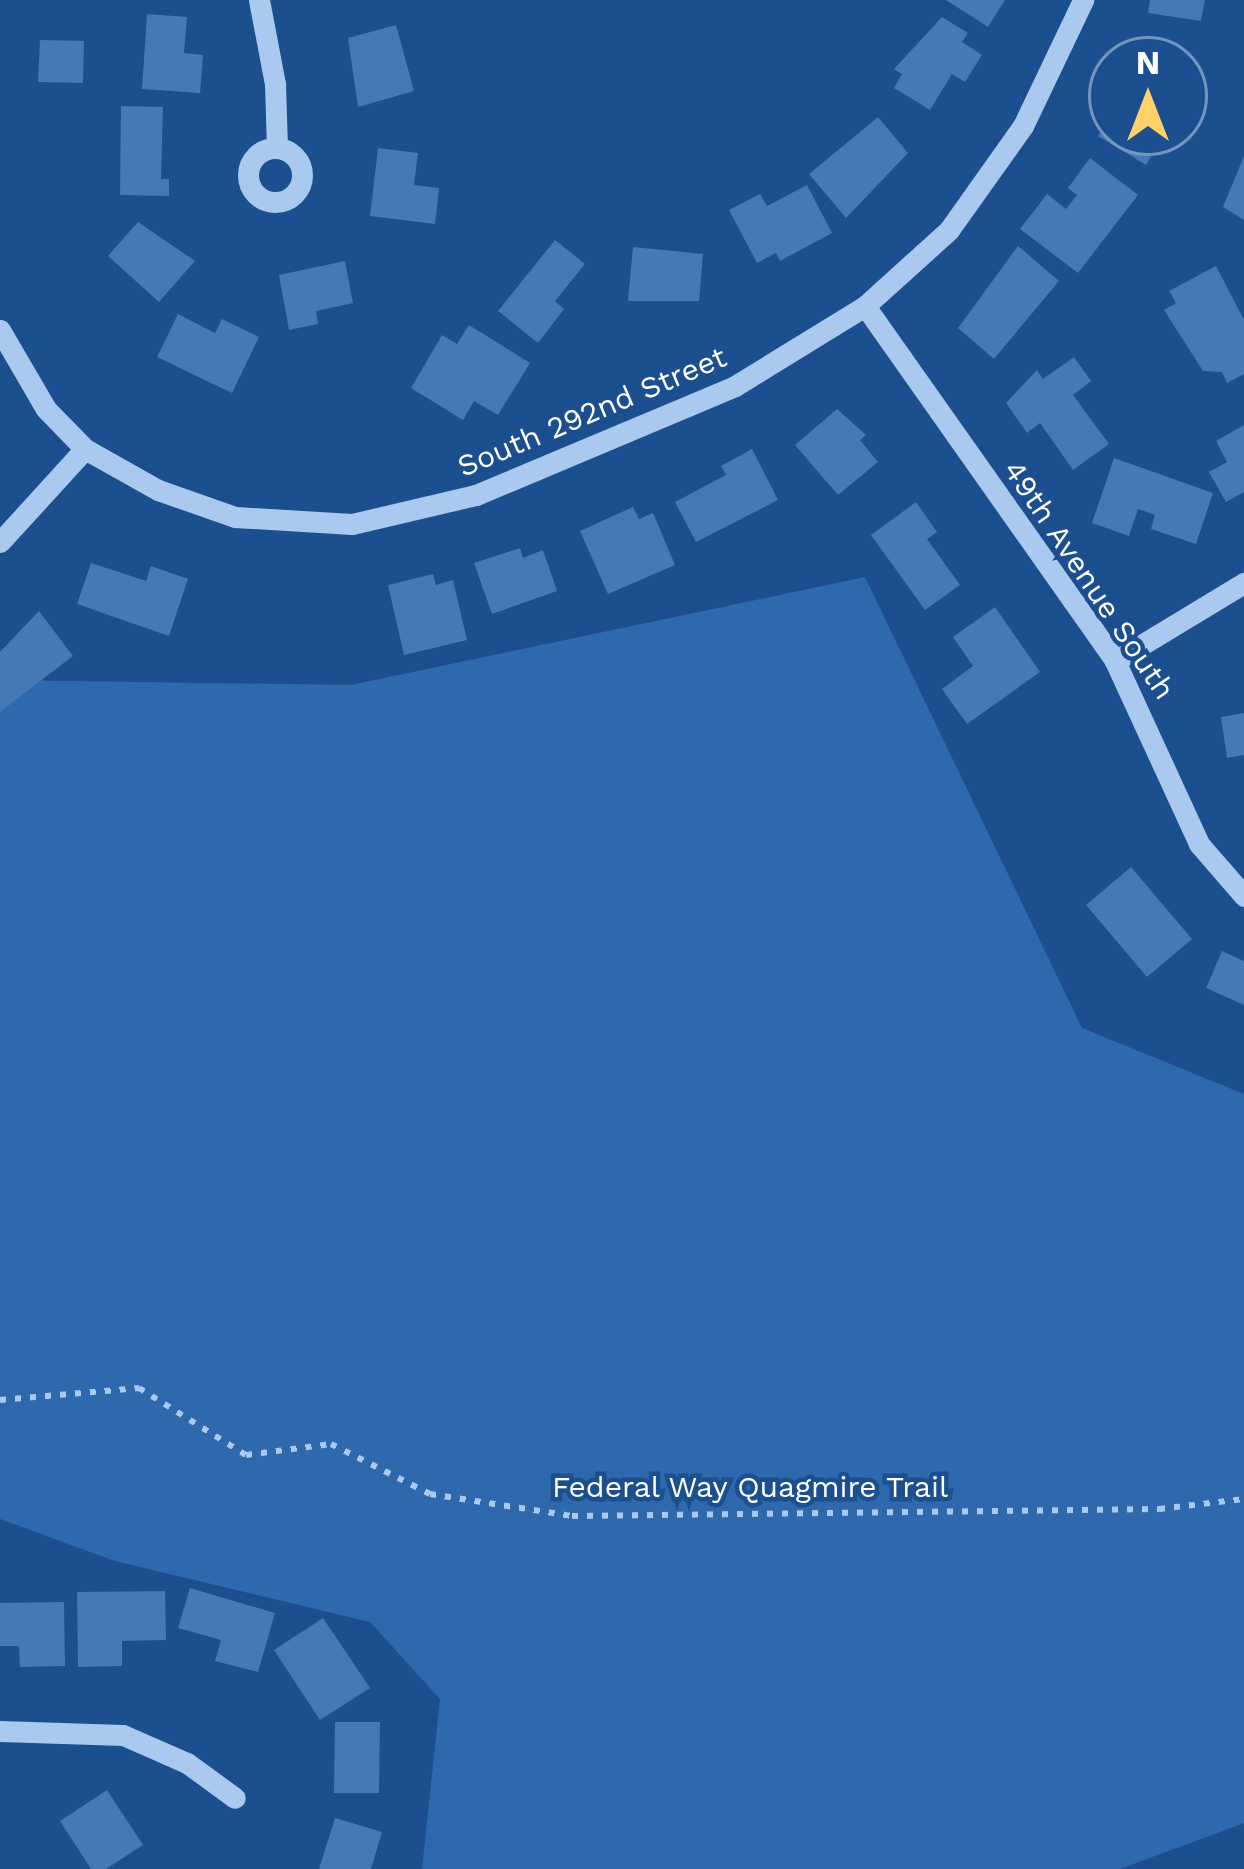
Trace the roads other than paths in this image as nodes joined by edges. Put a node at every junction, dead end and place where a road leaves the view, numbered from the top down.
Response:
1 (259, 0) edge
2 (1083, 0) edge
3 (277, 148) dead end
4 (866, 306) junction
5 (0, 330) edge
6 (85, 449) junction
7 (0, 542) edge
8 (1244, 583) edge
9 (1114, 661) junction
10 (1244, 896) edge
11 (0, 1731) edge
12 (235, 1798) dead end

1 - 3 street
2 - 4 street, South 292nd Street
4 - 6 street, South 292nd Street
4 - 9 street, 49th Avenue South
5 - 6 street, South 292nd Street
6 - 7 street
8 - 9 street
9 - 10 street, 49th Avenue South
11 - 12 street

